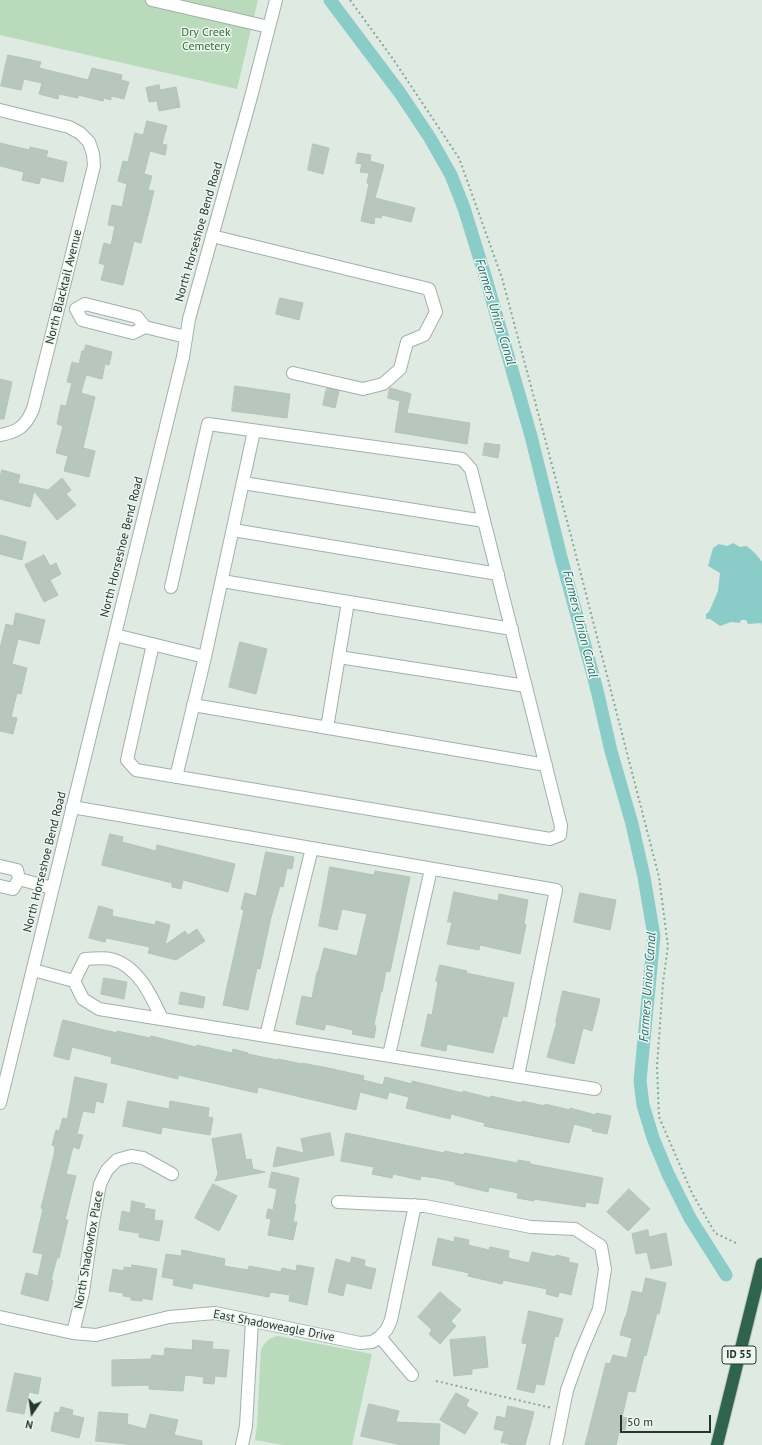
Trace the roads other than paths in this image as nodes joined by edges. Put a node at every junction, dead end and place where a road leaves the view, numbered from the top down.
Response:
1 (152, 0) edge
2 (276, 0) edge
3 (269, 27) junction
4 (0, 110) edge
5 (212, 236) junction
6 (60, 304) junction
7 (76, 309) junction
8 (145, 327) junction
9 (186, 337) junction
10 (293, 373) dead end
11 (254, 431) junction
12 (0, 435) edge
13 (243, 483) junction
14 (484, 521) junction
15 (233, 530) junction
16 (498, 574) junction
17 (222, 581) junction
18 (171, 587) dead end
19 (348, 602) junction
20 (512, 629) junction
21 (115, 635) junction
22 (153, 644) junction
23 (205, 657) junction
24 (339, 657) junction
25 (526, 686) junction
26 (193, 705) junction
27 (327, 728) junction
28 (546, 765) junction
29 (176, 777) junction
30 (72, 807) junction
31 (312, 848) junction
32 (0, 866) edge
33 (431, 869) junction
34 (19, 879) junction
35 (0, 886) edge
36 (52, 888) junction
37 (33, 970) junction
38 (74, 981) junction
39 (162, 1019) junction
40 (266, 1036) junction
41 (389, 1055) junction
42 (518, 1076) junction
43 (595, 1089) dead end
44 (0, 1103) edge
45 (172, 1174) dead end
46 (338, 1202) dead end
47 (415, 1206) junction
48 (762, 1264) edge
49 (0, 1317) edge
50 (252, 1321) junction
51 (73, 1333) junction
52 (380, 1337) junction
53 (412, 1375) dead end
54 (242, 1445) edge
55 (556, 1445) edge
56 (717, 1445) edge

1 - 3 street
2 - 3 street, North Horseshoe Bend Road
3 - 5 street, North Horseshoe Bend Road
4 - 6 street, North Blacktail Avenue
5 - 9 street, North Horseshoe Bend Road
5 - 10 street
6 - 7 street
6 - 12 street, North Blacktail Avenue
7 - 8 street
7 - 8 street
8 - 9 street
9 - 21 street, North Horseshoe Bend Road
11 - 13 street
11 - 14 street
11 - 18 street
13 - 14 street
13 - 15 street
14 - 16 street
15 - 16 street
15 - 17 street
16 - 20 street
17 - 19 street
17 - 23 street
19 - 20 street
19 - 24 street
20 - 25 street
21 - 22 street
21 - 30 street, North Horseshoe Bend Road
22 - 23 street
22 - 29 street
23 - 26 street
24 - 25 street
24 - 27 street
25 - 28 street
26 - 27 street
26 - 29 street
27 - 28 street
28 - 29 street
30 - 31 street
30 - 36 street, North Horseshoe Bend Road
31 - 33 street
31 - 40 street
32 - 34 street
33 - 41 street
33 - 42 street
34 - 35 street
34 - 36 street
36 - 37 street, North Horseshoe Bend Road
37 - 38 street
37 - 44 street, North Horseshoe Bend Road
38 - 39 street
38 - 39 street
39 - 40 street
40 - 41 street
41 - 42 street
42 - 43 street
45 - 51 street, North Shadowfox Place
46 - 47 street
47 - 52 street
47 - 55 street
48 - 56 highway, ID 55
49 - 51 street, East Shadoweagle Drive
50 - 51 street, East Shadoweagle Drive
50 - 52 street, East Shadoweagle Drive
50 - 54 street
52 - 53 street

